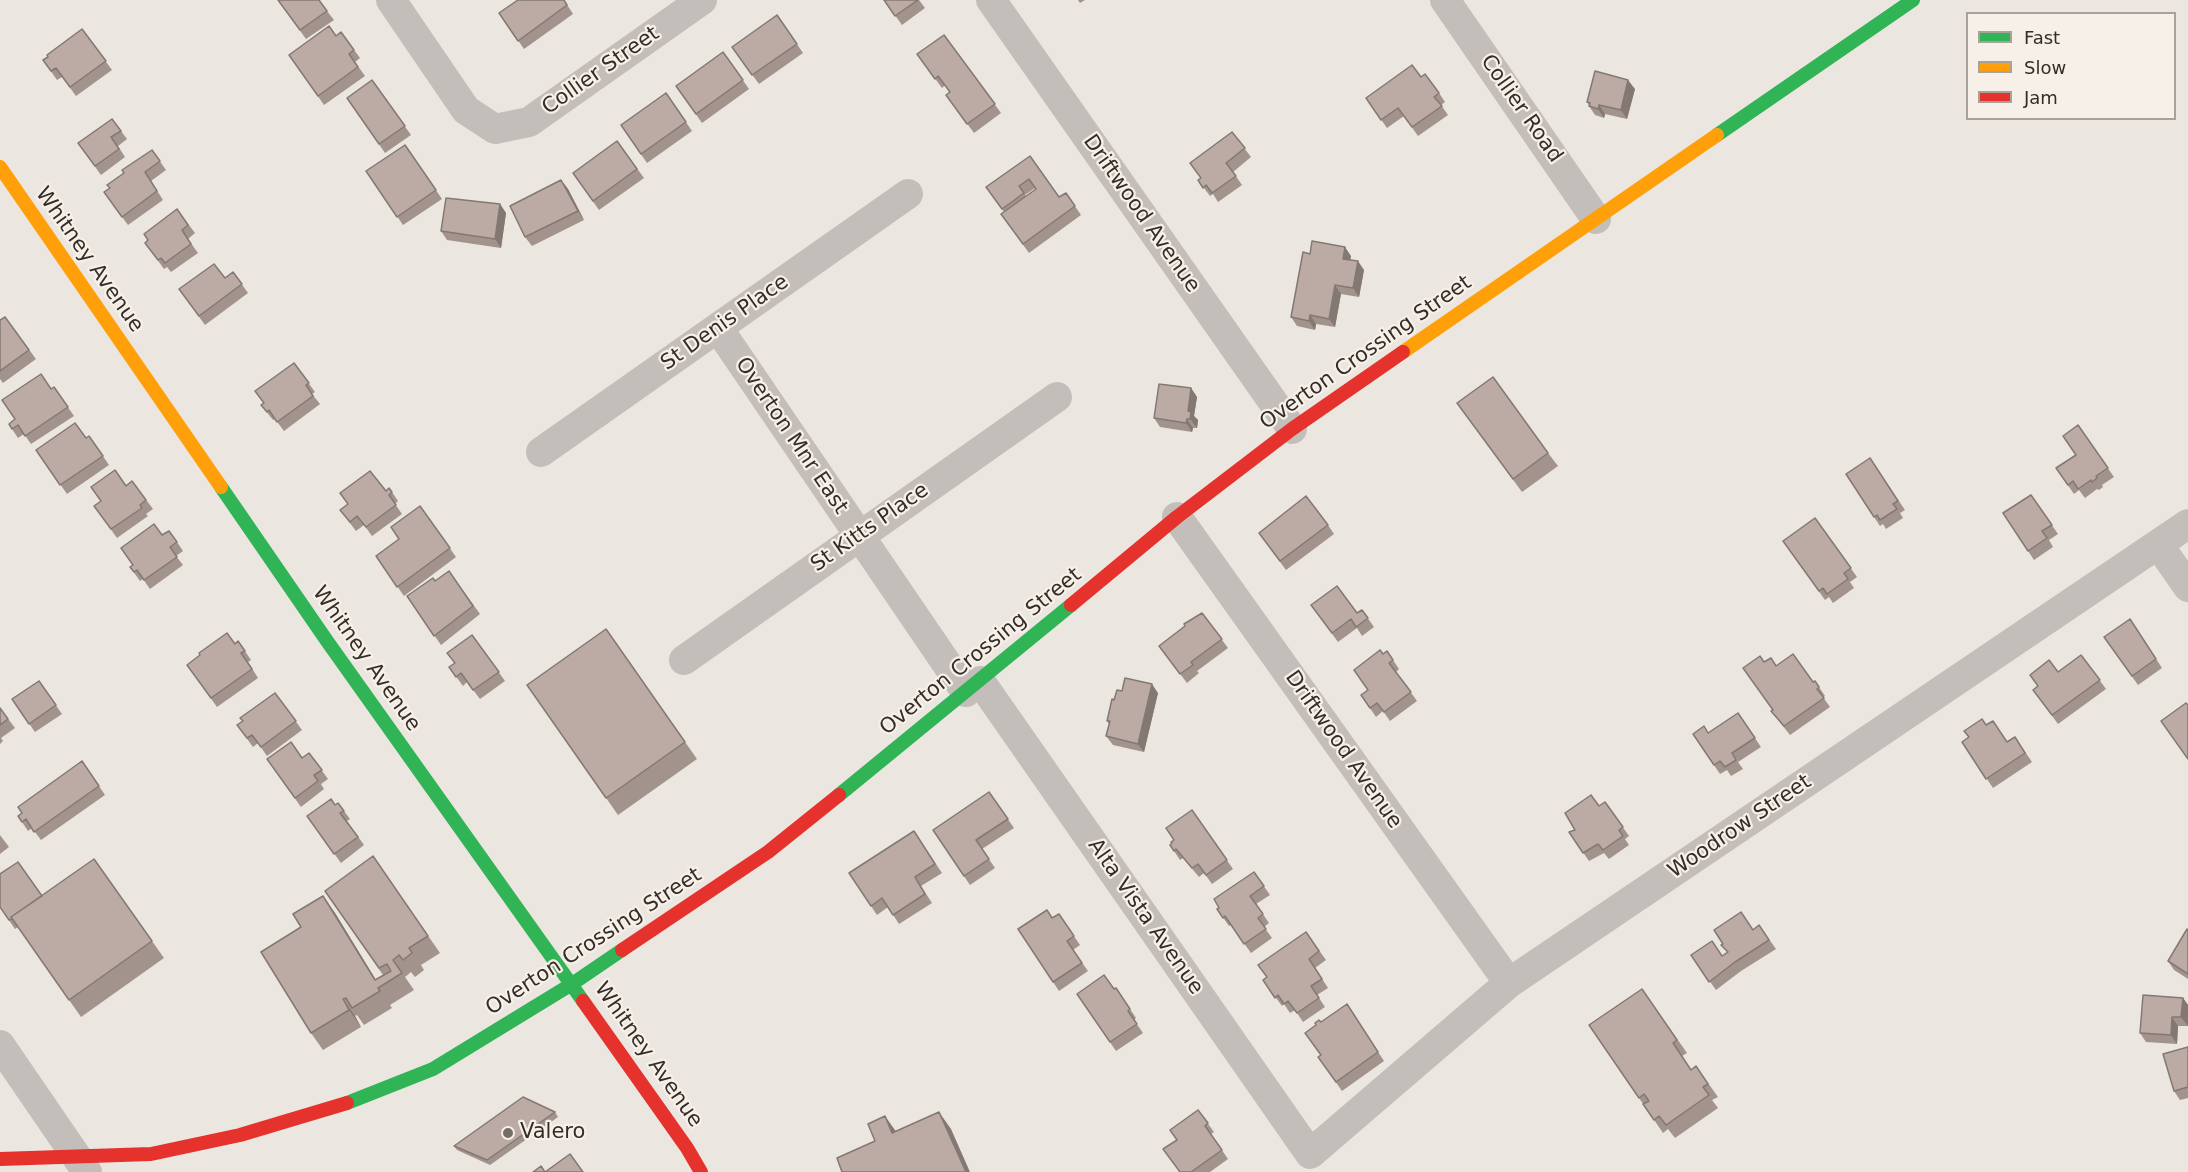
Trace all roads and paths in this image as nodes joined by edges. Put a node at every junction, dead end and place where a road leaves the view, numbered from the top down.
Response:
1 (391, 0) edge
2 (702, 0) edge
3 (991, 0) edge
4 (1445, 0) edge
5 (1909, 1) edge
6 (0, 167) edge
7 (908, 194) dead end
8 (1596, 219) junction
9 (718, 328) junction
10 (1057, 397) dead end
11 (1292, 429) junction
12 (541, 453) dead end
13 (1177, 517) junction
14 (2188, 524) edge
15 (860, 536) junction
16 (2158, 544) junction
17 (2188, 587) edge
18 (684, 660) dead end
19 (973, 686) junction
20 (1509, 983) junction
21 (572, 984) junction
22 (0, 1045) edge
23 (1310, 1154) joint
24 (0, 1159) edge
25 (82, 1164) edge
26 (701, 1172) edge

1 - 2 street, Collier Street
3 - 11 street, Driftwood Avenue
4 - 8 street, Collier Road
5 - 8 main road, Overton Crossing Street
6 - 21 main road, Whitney Avenue
7 - 9 street, St Denis Place
8 - 11 main road, Overton Crossing Street
9 - 12 street, St Denis Place
9 - 15 street, Overton Mnr East
10 - 15 street, St Kitts Place
11 - 13 main road, Overton Crossing Street
13 - 19 main road, Overton Crossing Street
13 - 20 street, Driftwood Avenue
14 - 16 street, Woodrow Street
15 - 18 street, St Kitts Place
15 - 19 street, Overton Mnr East
16 - 17 street
16 - 20 street, Woodrow Street
19 - 21 main road, Overton Crossing Street
19 - 23 street, Alta Vista Avenue
20 - 23 street, Woodrow Street
21 - 25 main road, Overton Crossing Street
21 - 26 main road, Whitney Avenue
22 - 25 street
24 - 25 main road, Overton Crossing Street

